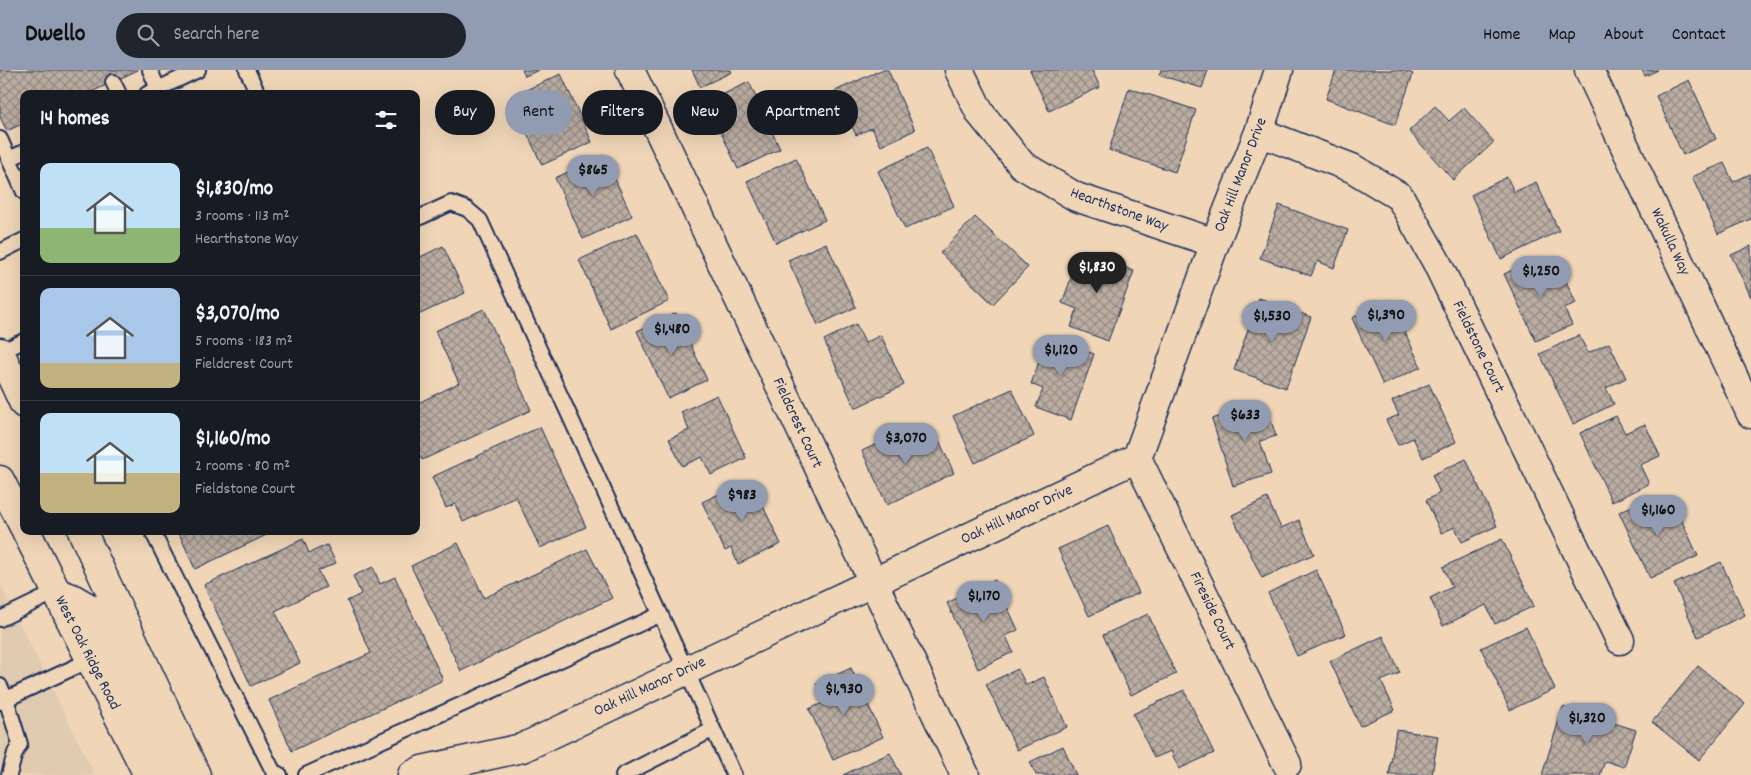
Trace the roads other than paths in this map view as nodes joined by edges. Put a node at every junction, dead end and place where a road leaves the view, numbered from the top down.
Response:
1 (150, 70) edge
2 (198, 70) edge
3 (246, 70) edge
4 (630, 70) edge
5 (959, 70) edge
6 (1279, 70) edge
7 (1589, 70) edge
8 (152, 90) edge
9 (154, 90) edge
10 (256, 90) edge
11 (1259, 132) junction
12 (0, 139) edge
13 (20, 154) edge
14 (9, 159) junction
15 (20, 183) edge
16 (420, 217) edge
17 (20, 242) edge
18 (1215, 243) junction
19 (0, 252) edge
20 (20, 343) edge
21 (0, 352) edge
22 (20, 395) edge
23 (1751, 414) edge
24 (1138, 458) junction
25 (0, 480) edge
26 (20, 520) edge
27 (28, 535) edge
28 (84, 535) edge
29 (154, 535) edge
30 (872, 582) junction
31 (56, 592) junction
32 (659, 615) junction
33 (0, 619) edge
34 (1620, 640) dead end
35 (90, 660) junction
36 (685, 670) junction
37 (0, 686) edge
38 (3, 700) edge
39 (712, 730) junction
40 (522, 748) junction
41 (1287, 764) dead end
42 (9, 775) edge
43 (148, 775) edge
44 (175, 775) edge
45 (196, 775) edge
46 (280, 775) edge
47 (306, 775) edge
48 (412, 775) edge
49 (489, 775) edge
50 (623, 775) edge
51 (734, 775) edge
52 (964, 775) edge

1 - 8 lane
2 - 9 lane
3 - 10 lane
4 - 30 street, Fieldcrest Court
5 - 18 street, Hearthstone Way
6 - 11 street, Oak Hill Manor Drive
7 - 23 street, Wakulla Way
11 - 18 street, Oak Hill Manor Drive
11 - 34 street, Fieldstone Court
12 - 14 lane
13 - 14 lane
14 - 15 lane
16 - 32 lane
17 - 19 lane
18 - 24 street, Oak Hill Manor Drive
20 - 21 lane
21 - 22 street
24 - 30 street, Oak Hill Manor Drive
24 - 41 street, Fireside Court
25 - 26 street
27 - 31 street, West Oak Ridge Road
28 - 45 street
29 - 46 lane
30 - 36 street, Oak Hill Manor Drive
30 - 52 street, Fieldcrest Court
31 - 33 lane
31 - 35 street, West Oak Ridge Road
31 - 44 street
32 - 36 lane
32 - 47 lane
35 - 38 lane
35 - 43 street, West Oak Ridge Road
36 - 39 lane
36 - 40 street, Oak Hill Manor Drive
37 - 38 lane
38 - 42 lane
39 - 50 lane
39 - 51 lane
40 - 48 street, Oak Hill Manor Drive
40 - 49 street, Oak Hill Manor Drive

